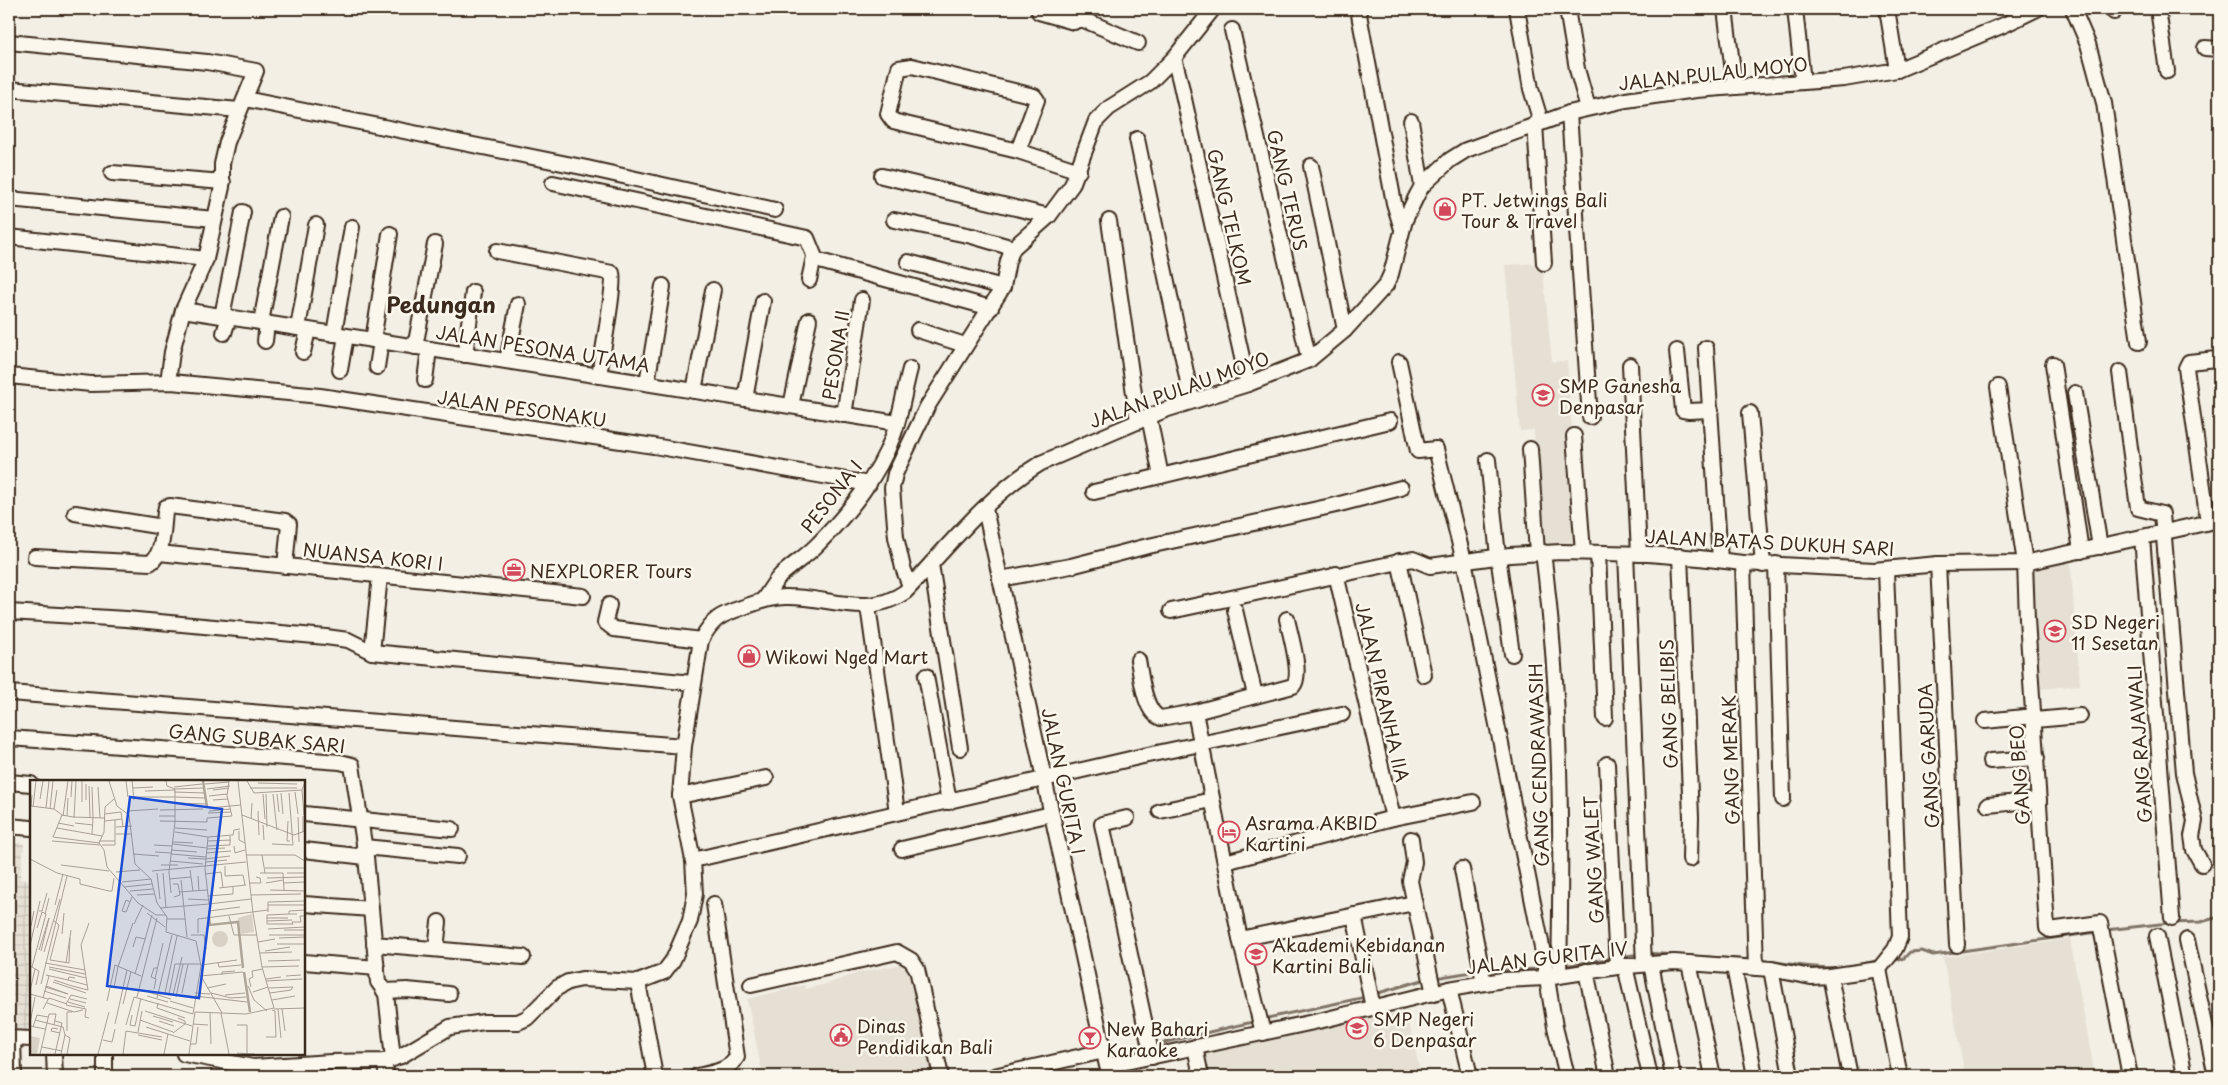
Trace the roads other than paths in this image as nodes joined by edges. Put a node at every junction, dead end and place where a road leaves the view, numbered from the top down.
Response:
1 (1213, 9) edge
2 (1358, 9) edge
3 (1517, 9) edge
4 (1567, 9) edge
5 (1725, 9) edge
6 (1795, 9) edge
7 (1886, 9) edge
8 (2037, 9) edge
9 (2073, 9) edge
10 (2158, 9) edge
11 (1039, 12) dead end
12 (1086, 15) edge
13 (1232, 30) dead end
14 (9, 42) edge
15 (1138, 43) dead end
16 (2205, 48) dead end
17 (2219, 48) edge
18 (1174, 58) junction
19 (1897, 70) junction
20 (2167, 71) dead end
21 (1803, 82) junction
22 (1735, 87) junction
23 (9, 89) edge
24 (242, 105) junction
25 (1588, 108) junction
26 (1569, 113) junction
27 (1412, 121) dead end
28 (1538, 123) junction
29 (1137, 139) dead end
30 (1018, 151) junction
31 (1311, 166) dead end
32 (1079, 171) junction
33 (112, 173) dead end
34 (882, 176) dead end
35 (223, 182) junction
36 (553, 183) dead end
37 (1422, 186) junction
38 (9, 199) edge
39 (775, 210) dead end
40 (243, 212) dead end
41 (1049, 216) junction
42 (281, 217) dead end
43 (214, 219) junction
44 (894, 220) dead end
45 (1109, 221) dead end
46 (316, 224) dead end
47 (352, 227) dead end
48 (1402, 230) junction
49 (390, 234) dead end
50 (9, 237) edge
51 (435, 244) dead end
52 (1013, 248) junction
53 (498, 251) dead end
54 (814, 257) junction
55 (206, 259) junction
56 (908, 262) dead end
57 (1544, 263) dead end
58 (809, 280) dead end
59 (663, 286) dead end
60 (1003, 288) junction
61 (714, 290) dead end
62 (473, 292) dead end
63 (862, 300) dead end
64 (763, 301) dead end
65 (518, 304) dead end
66 (991, 308) junction
67 (183, 310) junction
68 (225, 317) junction
69 (809, 320) dead end
70 (264, 323) junction
71 (303, 329) junction
72 (918, 330) dead end
73 (1345, 330) junction
74 (224, 333) dead end
75 (340, 335) junction
76 (265, 341) dead end
77 (377, 341) junction
78 (2139, 342) dead end
79 (965, 345) junction
80 (422, 348) junction
81 (1706, 348) dead end
82 (1677, 351) dead end
83 (303, 352) dead end
84 (465, 354) junction
85 (2216, 359) dead end
86 (1309, 360) junction
87 (507, 361) junction
88 (1399, 362) dead end
89 (2053, 364) dead end
90 (1630, 365) dead end
91 (377, 367) dead end
92 (910, 369) dead end
93 (340, 370) dead end
94 (2120, 372) dead end
95 (9, 376) edge
96 (599, 376) junction
97 (425, 380) dead end
98 (168, 382) junction
99 (647, 383) junction
100 (1248, 384) junction
101 (1998, 387) dead end
102 (694, 391) junction
103 (2076, 392) dead end
104 (745, 399) junction
105 (1192, 402) junction
106 (791, 406) junction
107 (1711, 410) junction
108 (1750, 413) dead end
109 (844, 415) junction
110 (1590, 417) dead end
111 (1144, 419) junction
112 (1390, 421) dead end
113 (897, 423) junction
114 (1574, 436) dead end
115 (1530, 449) dead end
116 (1488, 460) dead end
117 (1161, 476) junction
118 (868, 484) junction
119 (1401, 488) dead end
120 (1094, 492) dead end
121 (985, 509) junction
122 (75, 513) dead end
123 (2214, 521) edge
124 (163, 527) junction
125 (2164, 532) junction
126 (2142, 537) junction
127 (2100, 548) junction
128 (2081, 551) junction
129 (159, 553) junction
130 (1540, 553) junction
131 (1591, 553) junction
132 (1633, 554) junction
133 (1498, 556) junction
134 (1680, 556) junction
135 (35, 557) dead end
136 (1720, 560) junction
137 (1399, 561) junction
138 (1464, 561) junction
139 (1743, 563) junction
140 (2025, 563) junction
141 (931, 564) junction
142 (1769, 564) junction
143 (1938, 564) junction
144 (286, 566) junction
145 (1886, 570) junction
146 (1336, 574) junction
147 (380, 576) junction
148 (1000, 579) junction
149 (910, 586) junction
150 (584, 596) dead end
151 (763, 600) junction
152 (609, 604) dead end
153 (868, 606) junction
154 (1236, 610) dead end
155 (1171, 611) dead end
156 (9, 612) edge
157 (1287, 619) dead end
158 (700, 640) junction
159 (372, 652) junction
160 (1512, 654) dead end
161 (1138, 660) dead end
162 (1424, 675) dead end
163 (926, 676) dead end
164 (693, 683) junction
165 (10, 693) dead end
166 (1255, 695) junction
167 (1195, 712) junction
168 (1342, 714) dead end
169 (2080, 716) dead end
170 (1604, 718) dead end
171 (2035, 718) junction
172 (1985, 721) dead end
173 (9, 738) edge
174 (1202, 745) junction
175 (684, 746) junction
176 (960, 748) dead end
177 (2037, 758) junction
178 (1990, 761) dead end
179 (1607, 764) dead end
180 (766, 778) dead end
181 (1044, 780) junction
182 (9, 782) edge
183 (30, 784) edge
184 (680, 796) junction
185 (1783, 799) dead end
186 (1212, 800) junction
187 (2040, 800) junction
188 (949, 802) junction
189 (1473, 802) dead end
190 (1988, 805) dead end
191 (897, 812) junction
192 (1160, 812) dead end
193 (305, 814) edge
194 (1052, 814) junction
195 (1127, 818) dead end
196 (1393, 818) junction
197 (361, 821) junction
198 (9, 826) edge
199 (30, 828) edge
200 (452, 829) dead end
201 (1411, 839) dead end
202 (902, 849) dead end
203 (305, 850) edge
204 (365, 852) junction
205 (1690, 854) dead end
206 (458, 856) dead end
207 (693, 860) junction
208 (1225, 862) junction
209 (2202, 864) dead end
210 (1462, 869) dead end
211 (1414, 903) junction
212 (305, 904) edge
213 (714, 904) dead end
214 (371, 909) junction
215 (1354, 915) junction
216 (2172, 918) dead end
217 (439, 922) dead end
218 (2158, 936) dead end
219 (1240, 939) junction
220 (2187, 940) dead end
221 (374, 944) junction
222 (1957, 945) dead end
223 (436, 949) junction
224 (523, 957) dead end
225 (1756, 961) junction
226 (305, 962) edge
227 (1618, 963) junction
228 (1646, 963) junction
229 (1689, 963) junction
230 (1883, 964) junction
231 (1734, 967) junction
232 (377, 968) junction
233 (1771, 969) junction
234 (1586, 971) junction
235 (1549, 972) junction
236 (1830, 976) junction
237 (1483, 981) junction
238 (638, 982) junction
239 (751, 985) dead end
240 (1448, 989) junction
241 (384, 991) junction
242 (1434, 992) junction
243 (449, 994) dead end
244 (1372, 1001) junction
245 (1262, 1031) junction
246 (11, 1038) edge
247 (30, 1039) edge
248 (1195, 1048) junction
249 (1151, 1050) junction
250 (390, 1054) junction
251 (54, 1055) edge
252 (105, 1055) edge
253 (188, 1055) edge
254 (1106, 1062) edge
255 (254, 1072) edge
256 (1001, 1075) edge
257 (14, 1076) edge
258 (55, 1076) edge
259 (104, 1076) edge
260 (387, 1076) edge
261 (655, 1076) edge
262 (697, 1076) edge
263 (941, 1076) edge
264 (1201, 1076) edge
265 (1470, 1076) edge
266 (1567, 1076) edge
267 (1608, 1076) edge
268 (1650, 1076) edge
269 (1673, 1076) edge
270 (1713, 1076) edge
271 (1755, 1076) edge
272 (1791, 1076) edge
273 (1850, 1076) edge
274 (1900, 1076) edge
275 (2130, 1076) edge
276 (2185, 1076) edge
277 (2216, 1076) edge

1 - 18 street
2 - 48 street
3 - 28 street
4 - 25 street
5 - 22 street
6 - 21 street
7 - 19 street
8 - 19 street, JALAN PULAU MOYO
9 - 78 street
10 - 20 street
11 - 12 street
12 - 15 street
13 - 86 street, GANG TERUS
14 - 24 street
16 - 17 street
18 - 32 street
18 - 100 street, GANG TELKOM
19 - 21 street, JALAN PULAU MOYO
21 - 22 street, JALAN PULAU MOYO
22 - 25 street, JALAN PULAU MOYO
23 - 24 street
24 - 35 street
24 - 39 street
25 - 26 street, JALAN PULAU MOYO
26 - 28 street, JALAN PULAU MOYO
26 - 110 street
27 - 37 street
28 - 37 street, JALAN PULAU MOYO
28 - 57 street
29 - 105 street
30 - 30 street
30 - 32 street
31 - 73 street
32 - 41 street
33 - 35 street
34 - 41 street
35 - 43 street
36 - 54 street
37 - 48 street, JALAN PULAU MOYO
38 - 43 street
40 - 68 street
41 - 52 street
42 - 70 street
43 - 55 street
44 - 52 street
45 - 111 street
46 - 71 street
47 - 75 street
48 - 73 street, JALAN PULAU MOYO
49 - 77 street
50 - 55 street
51 - 80 street
52 - 60 street
53 - 96 street
54 - 58 street
54 - 66 street
55 - 67 street
56 - 60 street
59 - 99 street
60 - 66 street
61 - 102 street
62 - 84 street
63 - 109 street, PESONA II
64 - 104 street
65 - 87 street
66 - 79 street
67 - 68 street, JALAN PESONA UTAMA
67 - 98 street
68 - 70 street, JALAN PESONA UTAMA
68 - 74 street
69 - 106 street
70 - 71 street, JALAN PESONA UTAMA
70 - 76 street
71 - 75 street, JALAN PESONA UTAMA
71 - 83 street
72 - 79 street
73 - 86 street, JALAN PULAU MOYO
75 - 77 street, JALAN PESONA UTAMA
75 - 93 street
77 - 80 street, JALAN PESONA UTAMA
77 - 91 street
79 - 149 street
80 - 84 street, JALAN PESONA UTAMA
80 - 97 street
81 - 107 street
82 - 107 street
84 - 87 street, JALAN PESONA UTAMA
85 - 123 street
86 - 100 street, JALAN PULAU MOYO
87 - 96 street, JALAN PESONA UTAMA
88 - 138 street
89 - 128 street
90 - 132 street
92 - 113 street, PESONA I
94 - 125 street
95 - 98 street, JALAN PESONAKU
96 - 99 street, JALAN PESONA UTAMA
98 - 118 street, JALAN PESONAKU
99 - 102 street, JALAN PESONA UTAMA
100 - 105 street, JALAN PULAU MOYO
101 - 140 street, GANG BEO
102 - 104 street, JALAN PESONA UTAMA
103 - 127 street
104 - 106 street, JALAN PESONA UTAMA
105 - 111 street, JALAN PULAU MOYO
106 - 109 street, JALAN PESONA UTAMA
107 - 136 street
108 - 142 street
109 - 113 street, JALAN PESONA UTAMA
111 - 117 street
111 - 121 street, JALAN PULAU MOYO
112 - 117 street
113 - 118 street, PESONA I
114 - 131 street
115 - 130 street, GANG CENDRAWASIH
116 - 133 street
117 - 120 street
118 - 151 street, PESONA I
119 - 148 street
121 - 141 street, JALAN PULAU MOYO
121 - 148 street, JALAN GURITA I
122 - 124 street
123 - 125 street, JALAN BATAS DUKUH SARI
124 - 129 street
124 - 144 street
125 - 126 street, JALAN BATAS DUKUH SARI
125 - 209 street
126 - 127 street, JALAN BATAS DUKUH SARI
126 - 216 street, GANG RAJAWALI
127 - 128 street, JALAN BATAS DUKUH SARI
128 - 140 street, JALAN BATAS DUKUH SARI
129 - 135 street
129 - 144 street, NUANSA KORI I
130 - 131 street, JALAN BATAS DUKUH SARI
130 - 133 street, JALAN BATAS DUKUH SARI
130 - 235 street, GANG CENDRAWASIH
131 - 132 street, JALAN BATAS DUKUH SARI
131 - 170 street
132 - 134 street, JALAN BATAS DUKUH SARI
132 - 228 street
133 - 138 street, JALAN BATAS DUKUH SARI
133 - 160 street
134 - 136 street, JALAN BATAS DUKUH SARI
134 - 205 street, GANG BELIBIS
136 - 139 street, JALAN BATAS DUKUH SARI
137 - 138 street, JALAN BATAS DUKUH SARI
137 - 146 street, JALAN BATAS DUKUH SARI
137 - 162 street
138 - 235 street
139 - 142 street, JALAN BATAS DUKUH SARI
139 - 225 street, GANG MERAK
140 - 143 street, JALAN BATAS DUKUH SARI
140 - 171 street, GANG BEO
141 - 149 street, JALAN PULAU MOYO
141 - 176 street
142 - 145 street, JALAN BATAS DUKUH SARI
142 - 185 street
143 - 145 street, JALAN BATAS DUKUH SARI
143 - 222 street, GANG GARUDA
144 - 147 street, NUANSA KORI I
145 - 230 street
146 - 155 street, JALAN BATAS DUKUH SARI
146 - 196 street, JALAN PIRANHA IIA
147 - 150 street, NUANSA KORI I
147 - 159 street
148 - 181 street, JALAN GURITA I
149 - 153 street, JALAN PULAU MOYO
151 - 153 street, JALAN PULAU MOYO
151 - 158 street, JALAN PULAU MOYO
152 - 158 street
153 - 191 street
154 - 166 street
156 - 159 street
157 - 166 street
158 - 164 street, JALAN PULAU MOYO
159 - 164 street
161 - 167 street
163 - 188 street
164 - 175 street, JALAN PULAU MOYO
165 - 175 street
166 - 167 street
167 - 174 street
168 - 174 street
169 - 171 street
171 - 172 street
171 - 177 street, GANG BEO
173 - 197 street, GANG SUBAK SARI
174 - 181 street
174 - 186 street
175 - 184 street, JALAN PULAU MOYO
177 - 178 street
177 - 187 street, GANG BEO
179 - 227 street, GANG WALET
180 - 184 street
181 - 188 street
181 - 194 street, JALAN GURITA I
182 - 183 street
184 - 207 street, JALAN PULAU MOYO
186 - 192 street
186 - 208 street
187 - 190 street
187 - 275 street, GANG BEO
188 - 191 street
189 - 196 street
191 - 207 street
193 - 197 street
194 - 202 street
194 - 254 street, JALAN GURITA I
195 - 249 street
196 - 208 street
197 - 200 street
197 - 204 street, GANG SUBAK SARI
198 - 199 street
201 - 211 street
203 - 204 street
204 - 206 street
204 - 214 street, GANG SUBAK SARI
207 - 238 street, JALAN PULAU MOYO
208 - 219 street
210 - 237 street
211 - 215 street
211 - 242 street
212 - 214 street
213 - 262 street
214 - 221 street, GANG SUBAK SARI
215 - 219 street
215 - 244 street
217 - 223 street
218 - 276 street
219 - 245 street
220 - 277 street
221 - 223 street
221 - 232 street, GANG SUBAK SARI
223 - 224 street
225 - 231 street, JALAN GURITA IV
225 - 233 street, JALAN GURITA IV
226 - 232 street
227 - 228 street, JALAN GURITA IV
227 - 234 street, JALAN GURITA IV
227 - 268 street, GANG WALET
228 - 229 street, JALAN GURITA IV
228 - 269 street
229 - 231 street, JALAN GURITA IV
229 - 270 street
230 - 236 street, JALAN GURITA IV
230 - 274 street
231 - 271 street
232 - 241 street, GANG SUBAK SARI
233 - 236 street, JALAN GURITA IV
233 - 272 street
234 - 235 street, JALAN GURITA IV
234 - 267 street
235 - 237 street, JALAN GURITA IV
235 - 266 street
236 - 273 street
237 - 240 street, JALAN GURITA IV
238 - 250 street, JALAN PULAU MOYO
238 - 261 street
239 - 263 street
240 - 242 street, JALAN GURITA IV
240 - 265 street
241 - 243 street
241 - 250 street, GANG SUBAK SARI
242 - 244 street, JALAN GURITA IV
244 - 245 street, JALAN GURITA IV
245 - 248 street, JALAN GURITA IV
246 - 247 street
246 - 257 street
248 - 249 street, JALAN GURITA IV
248 - 264 street
249 - 254 street, JALAN GURITA IV
250 - 255 street, JALAN PULAU MOYO
250 - 260 street, GANG SUBAK SARI
251 - 258 street
252 - 259 street
253 - 255 street, JALAN PULAU MOYO
254 - 256 street, JALAN GURITA IV

